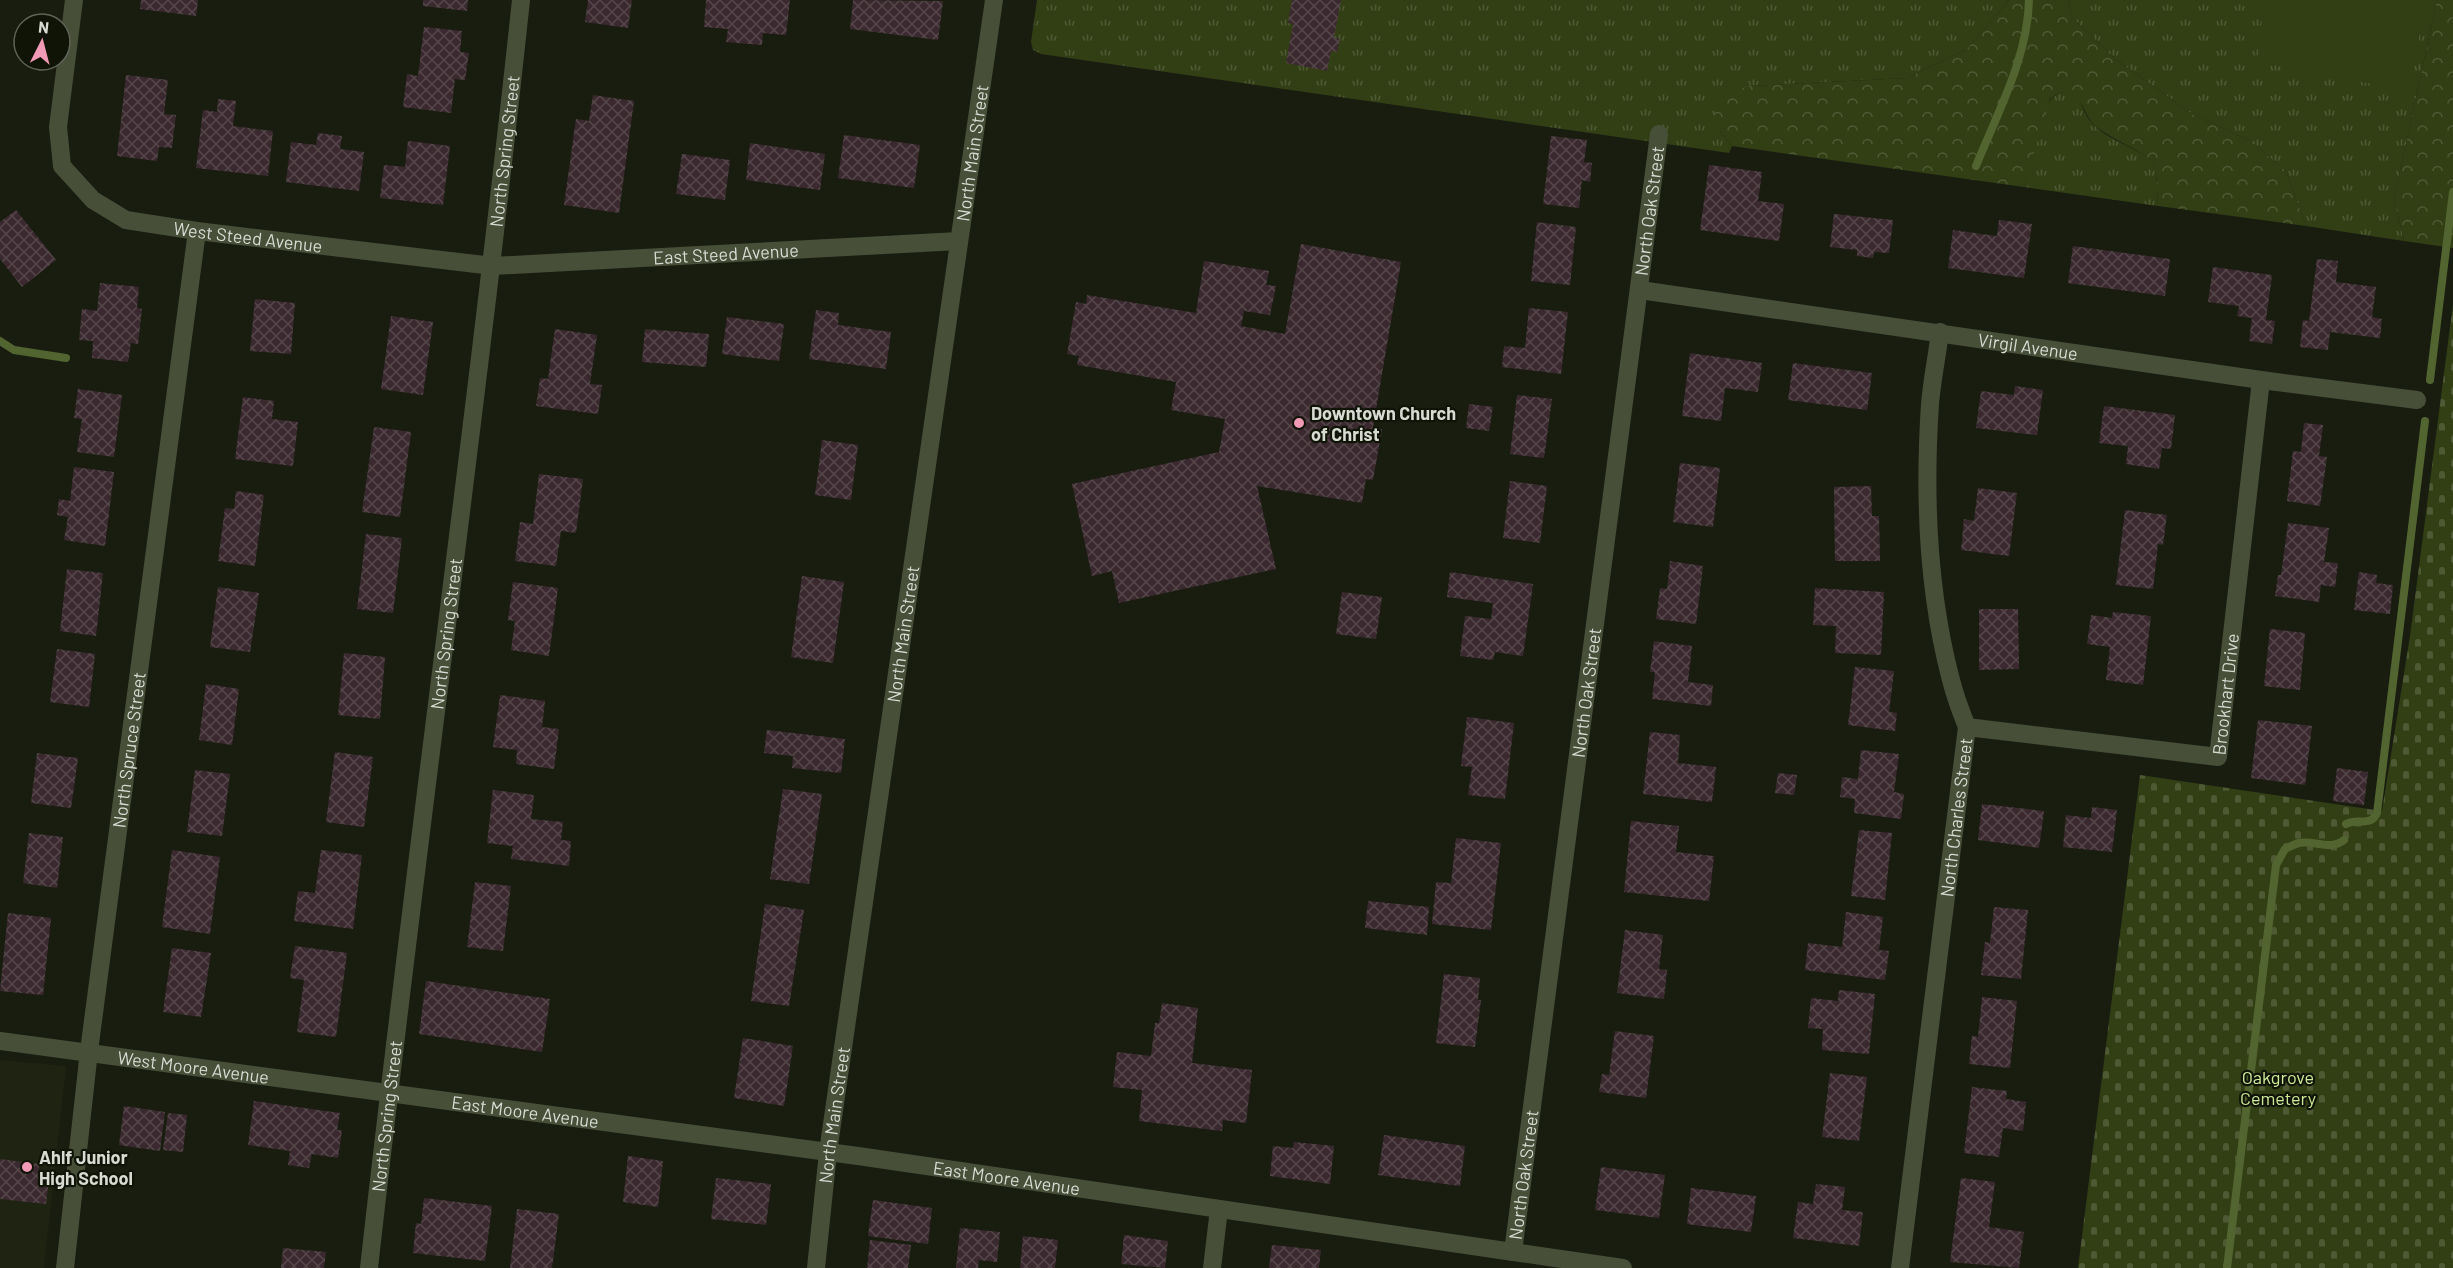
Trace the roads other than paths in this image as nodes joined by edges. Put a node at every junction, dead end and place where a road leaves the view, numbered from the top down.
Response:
1 (74, 0) edge
2 (521, 0) edge
3 (994, 0) edge
4 (1659, 134) dead end
5 (197, 231) junction
6 (959, 241) junction
7 (493, 266) junction
8 (1640, 290) junction
9 (1940, 332) junction
10 (2261, 380) junction
11 (2416, 400) dead end
12 (1967, 727) junction
13 (0, 1041) edge
14 (89, 1052) junction
15 (388, 1092) junction
16 (828, 1152) junction
17 (1219, 1209) junction
18 (1513, 1252) junction
19 (1603, 1267) edge
20 (64, 1268) edge
21 (369, 1268) edge
22 (816, 1268) edge
23 (1212, 1268) edge
24 (1623, 1268) edge
25 (1900, 1268) edge

1 - 5 street, West Steed Avenue
2 - 7 street, North Spring Street
3 - 6 street, North Main Street
4 - 8 street, North Oak Street
5 - 7 street, West Steed Avenue
5 - 14 street, North Spruce Street
6 - 7 street, East Steed Avenue
6 - 16 street, North Main Street
7 - 15 street, North Spring Street
8 - 9 street, Virgil Avenue
8 - 18 street, North Oak Street
9 - 10 street, Virgil Avenue
9 - 12 street, North Charles Street
10 - 11 street, Virgil Avenue
10 - 12 street, Brookhart Drive
12 - 25 street, North Charles Street
13 - 14 street, West Moore Avenue
14 - 15 street, West Moore Avenue
14 - 20 street, North Spruce Street
15 - 16 street, East Moore Avenue
15 - 21 street, North Spring Street
16 - 17 street, East Moore Avenue
16 - 22 street, North Main Street
17 - 18 street, East Moore Avenue
17 - 23 street
18 - 19 street, East Moore Avenue
19 - 24 street, East Moore Avenue

